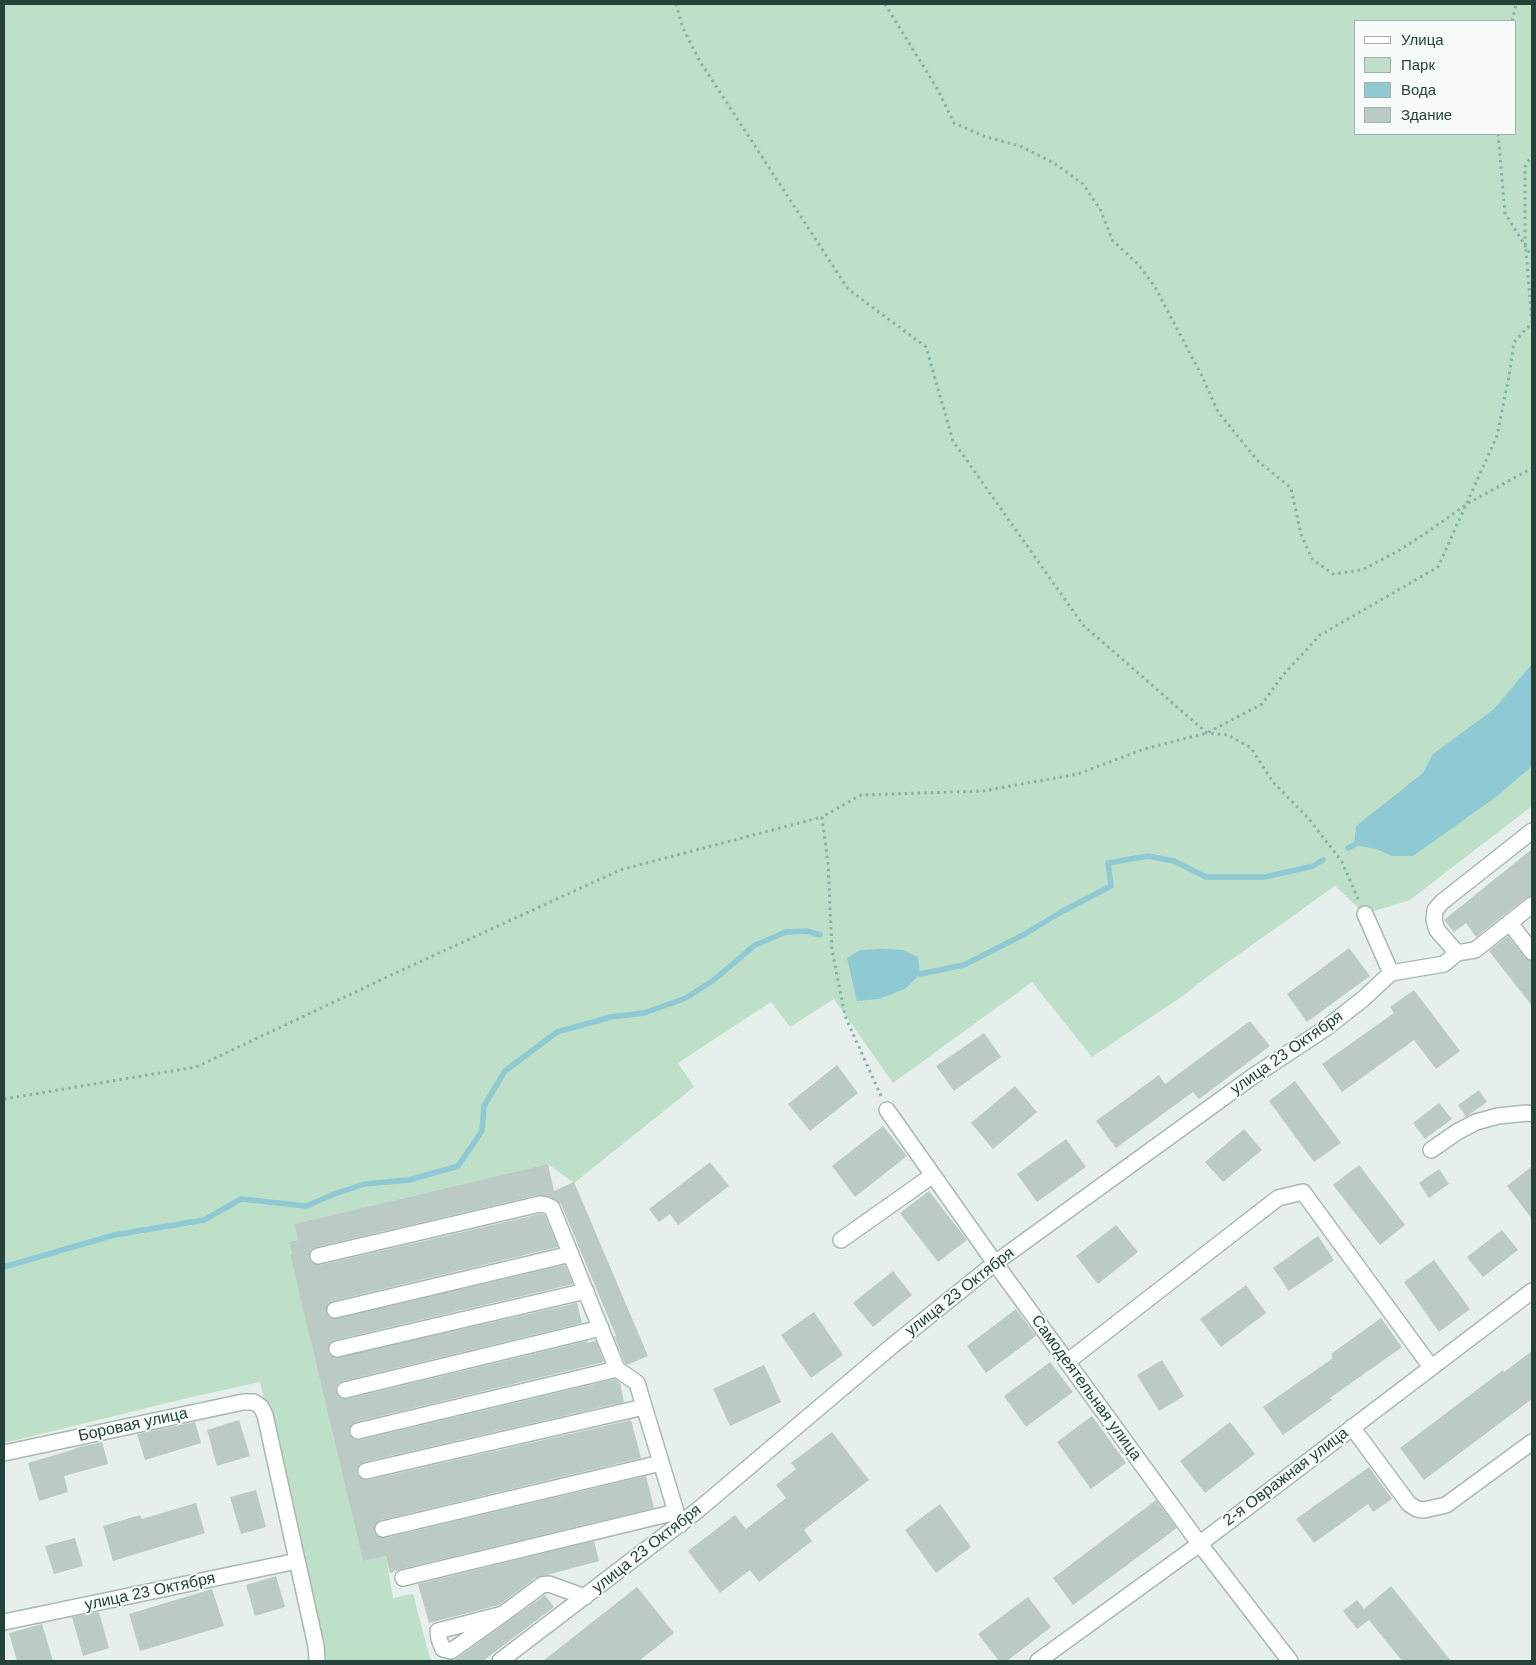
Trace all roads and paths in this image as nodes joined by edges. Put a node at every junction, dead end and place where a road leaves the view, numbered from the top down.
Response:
1 (676, 4) edge
2 (885, 4) edge
3 (1516, 4) edge
4 (1512, 20) edge
5 (1498, 135) edge
6 (1532, 154) edge
7 (1532, 257) edge
8 (1532, 323) edge
9 (1532, 468) edge
10 (1467, 504) junction
11 (1207, 733) junction
12 (822, 817) junction
13 (1532, 831) edge
14 (1532, 905) edge
15 (1365, 914) joint
16 (1510, 923) junction
17 (1532, 952) edge
18 (1457, 953) junction
19 (1392, 973) junction
20 (4, 1099) edge
21 (887, 1110) joint
22 (1532, 1114) edge
23 (1431, 1150) dead end
24 (933, 1175) junction
25 (841, 1240) dead end
26 (571, 1254) junction
27 (318, 1256) dead end
28 (995, 1263) junction
29 (586, 1291) junction
30 (1532, 1291) edge
31 (334, 1310) dead end
32 (601, 1328) junction
33 (336, 1349) dead end
34 (1066, 1362) junction
35 (1432, 1367) junction
36 (617, 1369) junction
37 (345, 1390) dead end
38 (644, 1407) junction
39 (1352, 1427) junction
40 (358, 1431) dead end
41 (1532, 1442) edge
42 (4, 1453) edge
43 (661, 1463) junction
44 (366, 1471) dead end
45 (678, 1519) junction
46 (383, 1529) dead end
47 (1199, 1544) junction
48 (297, 1561) junction
49 (403, 1578) dead end
50 (586, 1597) junction
51 (503, 1614) dead end
52 (4, 1622) edge
53 (317, 1661) edge
54 (500, 1661) edge
55 (1038, 1661) edge
56 (1290, 1661) edge

1 - 11 path
2 - 10 path
3 - 4 path
5 - 7 path
6 - 8 path
8 - 10 path
9 - 10 path
10 - 11 path
11 - 12 path
11 - 15 path
12 - 20 path
12 - 21 path
13 - 18 street
14 - 16 street
15 - 19 street
16 - 17 street
16 - 18 street
18 - 19 street
19 - 28 street, улица 23 Октября
21 - 24 street, Самодеятельная улица
22 - 23 street
24 - 25 street
24 - 28 street, Самодеятельная улица
26 - 27 street
26 - 29 street
26 - 31 street
28 - 34 street, Самодеятельная улица
28 - 45 street, улица 23 Октября
29 - 32 street
29 - 33 street
30 - 35 street, 2-я Овражная улица
32 - 36 street
32 - 37 street
34 - 35 street
34 - 47 street, Самодеятельная улица
35 - 39 street, 2-я Овражная улица
36 - 38 street
36 - 40 street
38 - 43 street
38 - 44 street
39 - 41 street
39 - 47 street, 2-я Овражная улица
42 - 48 street, Боровая улица
43 - 45 street
43 - 46 street
45 - 49 street
45 - 50 street, улица 23 Октября
47 - 55 street, 2-я Овражная улица
47 - 56 street, Самодеятельная улица
48 - 52 street, улица 23 Октября
48 - 53 street
50 - 51 street
50 - 54 street, улица 23 Октября

